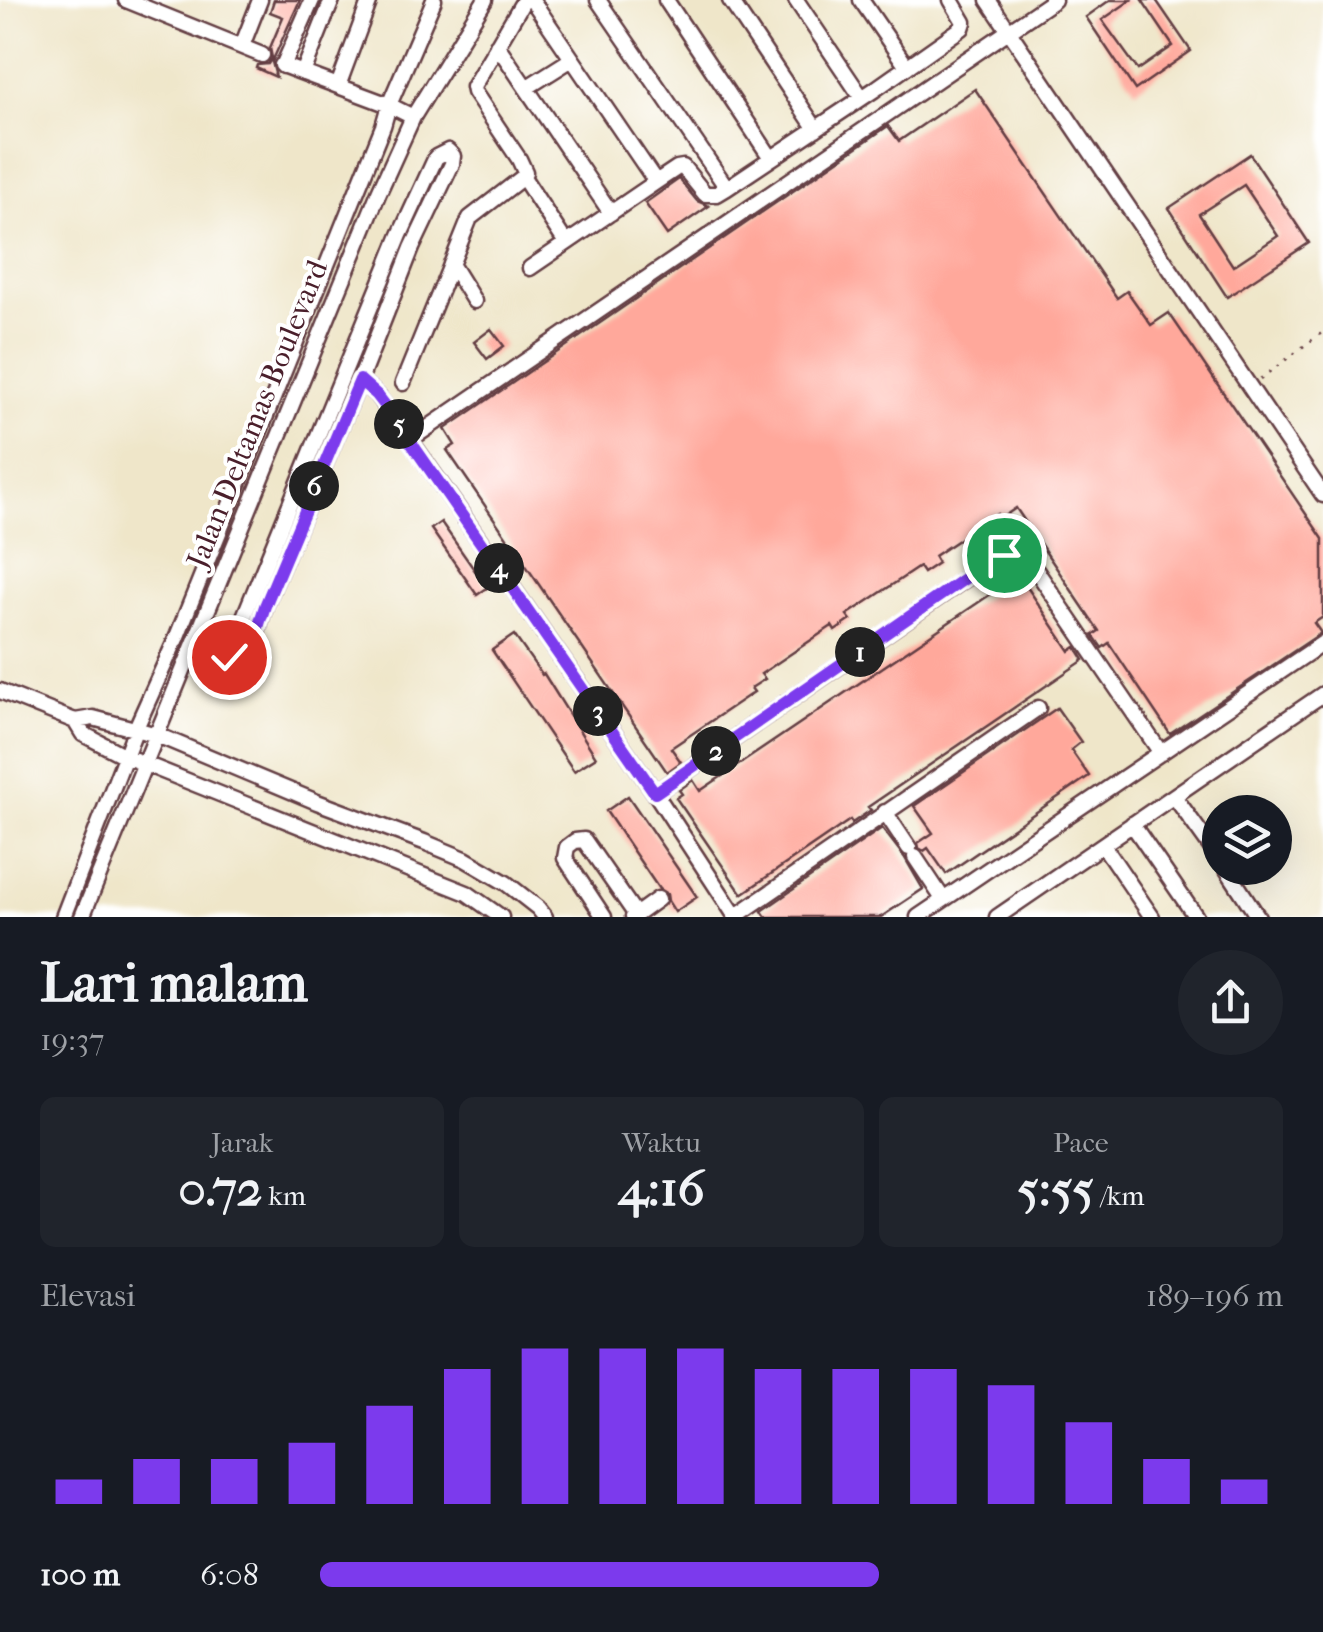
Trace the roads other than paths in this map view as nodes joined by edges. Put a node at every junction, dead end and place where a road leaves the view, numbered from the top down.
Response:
1 (126, 0) edge
2 (260, 0) edge
3 (312, 0) edge
4 (332, 0) edge
5 (370, 0) edge
6 (434, 0) edge
7 (485, 0) edge
8 (524, 0) edge
9 (532, 0) edge
10 (598, 0) edge
11 (666, 0) edge
12 (730, 0) edge
13 (796, 0) edge
14 (861, 0) edge
15 (951, 0) edge
16 (988, 0) edge
17 (1054, 0) edge
18 (1009, 31) junction
19 (497, 45) junction
20 (242, 46) junction
21 (262, 55) dead end
22 (572, 58) junction
23 (907, 66) junction
24 (303, 73) junction
25 (338, 86) junction
26 (526, 88) junction
27 (862, 98) junction
28 (389, 105) junction
29 (413, 117) junction
30 (816, 129) junction
31 (771, 158) junction
32 (523, 177) junction
33 (656, 182) junction
34 (727, 188) junction
35 (611, 212) junction
36 (566, 243) junction
37 (451, 264) junction
38 (530, 268) dead end
39 (474, 302) dead end
40 (360, 380) junction
41 (403, 383) dead end
42 (410, 440) junction
43 (1323, 495) edge
44 (1323, 643) edge
45 (0, 692) edge
46 (1323, 694) edge
47 (1038, 708) dead end
48 (75, 721) junction
49 (136, 728) junction
50 (157, 735) junction
51 (1160, 753) junction
52 (125, 756) junction
53 (146, 763) junction
54 (655, 793) junction
55 (1174, 796) junction
56 (885, 812) junction
57 (1138, 833) junction
58 (1202, 835) edge
59 (1109, 854) junction
60 (1237, 885) edge
61 (658, 899) dead end
62 (943, 899) junction
63 (634, 916) edge
64 (63, 917) edge
65 (82, 917) edge
66 (501, 917) edge
67 (545, 917) edge
68 (604, 917) edge
69 (736, 917) edge
70 (918, 917) edge
71 (997, 917) edge
72 (1152, 917) edge
73 (1196, 917) edge
74 (1258, 917) edge

1 - 20 street
2 - 20 street
3 - 24 street
4 - 24 street
5 - 25 street
6 - 28 street
7 - 29 street, Jalan Deltamas Boulevard
8 - 19 street
9 - 22 street
10 - 34 street
11 - 31 street
12 - 30 street
13 - 27 street
14 - 23 street
15 - 23 street
16 - 18 street
17 - 18 street
18 - 42 street
18 - 43 street
19 - 26 street
19 - 32 street
20 - 21 street
22 - 26 street
22 - 33 street
23 - 27 street
24 - 25 street
25 - 28 street
26 - 35 street
27 - 30 street
28 - 29 street
28 - 49 street
29 - 50 street, Jalan Deltamas Boulevard
30 - 31 street
31 - 34 street
32 - 36 street
32 - 37 street
33 - 34 street
33 - 35 street
35 - 36 street
36 - 38 street
37 - 39 street
37 - 41 street
40 - 40 street
40 - 42 street
42 - 54 street
44 - 51 street
45 - 48 street
46 - 55 street
47 - 56 street
48 - 49 street
48 - 52 street
49 - 50 street
49 - 52 street
50 - 53 street, Jalan Deltamas Boulevard
50 - 67 street
51 - 54 street
51 - 62 street
52 - 53 street
52 - 64 street
53 - 65 street, Jalan Deltamas Boulevard
53 - 66 street
54 - 69 street
55 - 57 street
55 - 58 street
56 - 62 street
56 - 69 street
57 - 59 street
57 - 73 street
59 - 71 street
59 - 72 street
60 - 74 street
61 - 63 street
62 - 70 street
63 - 68 street

